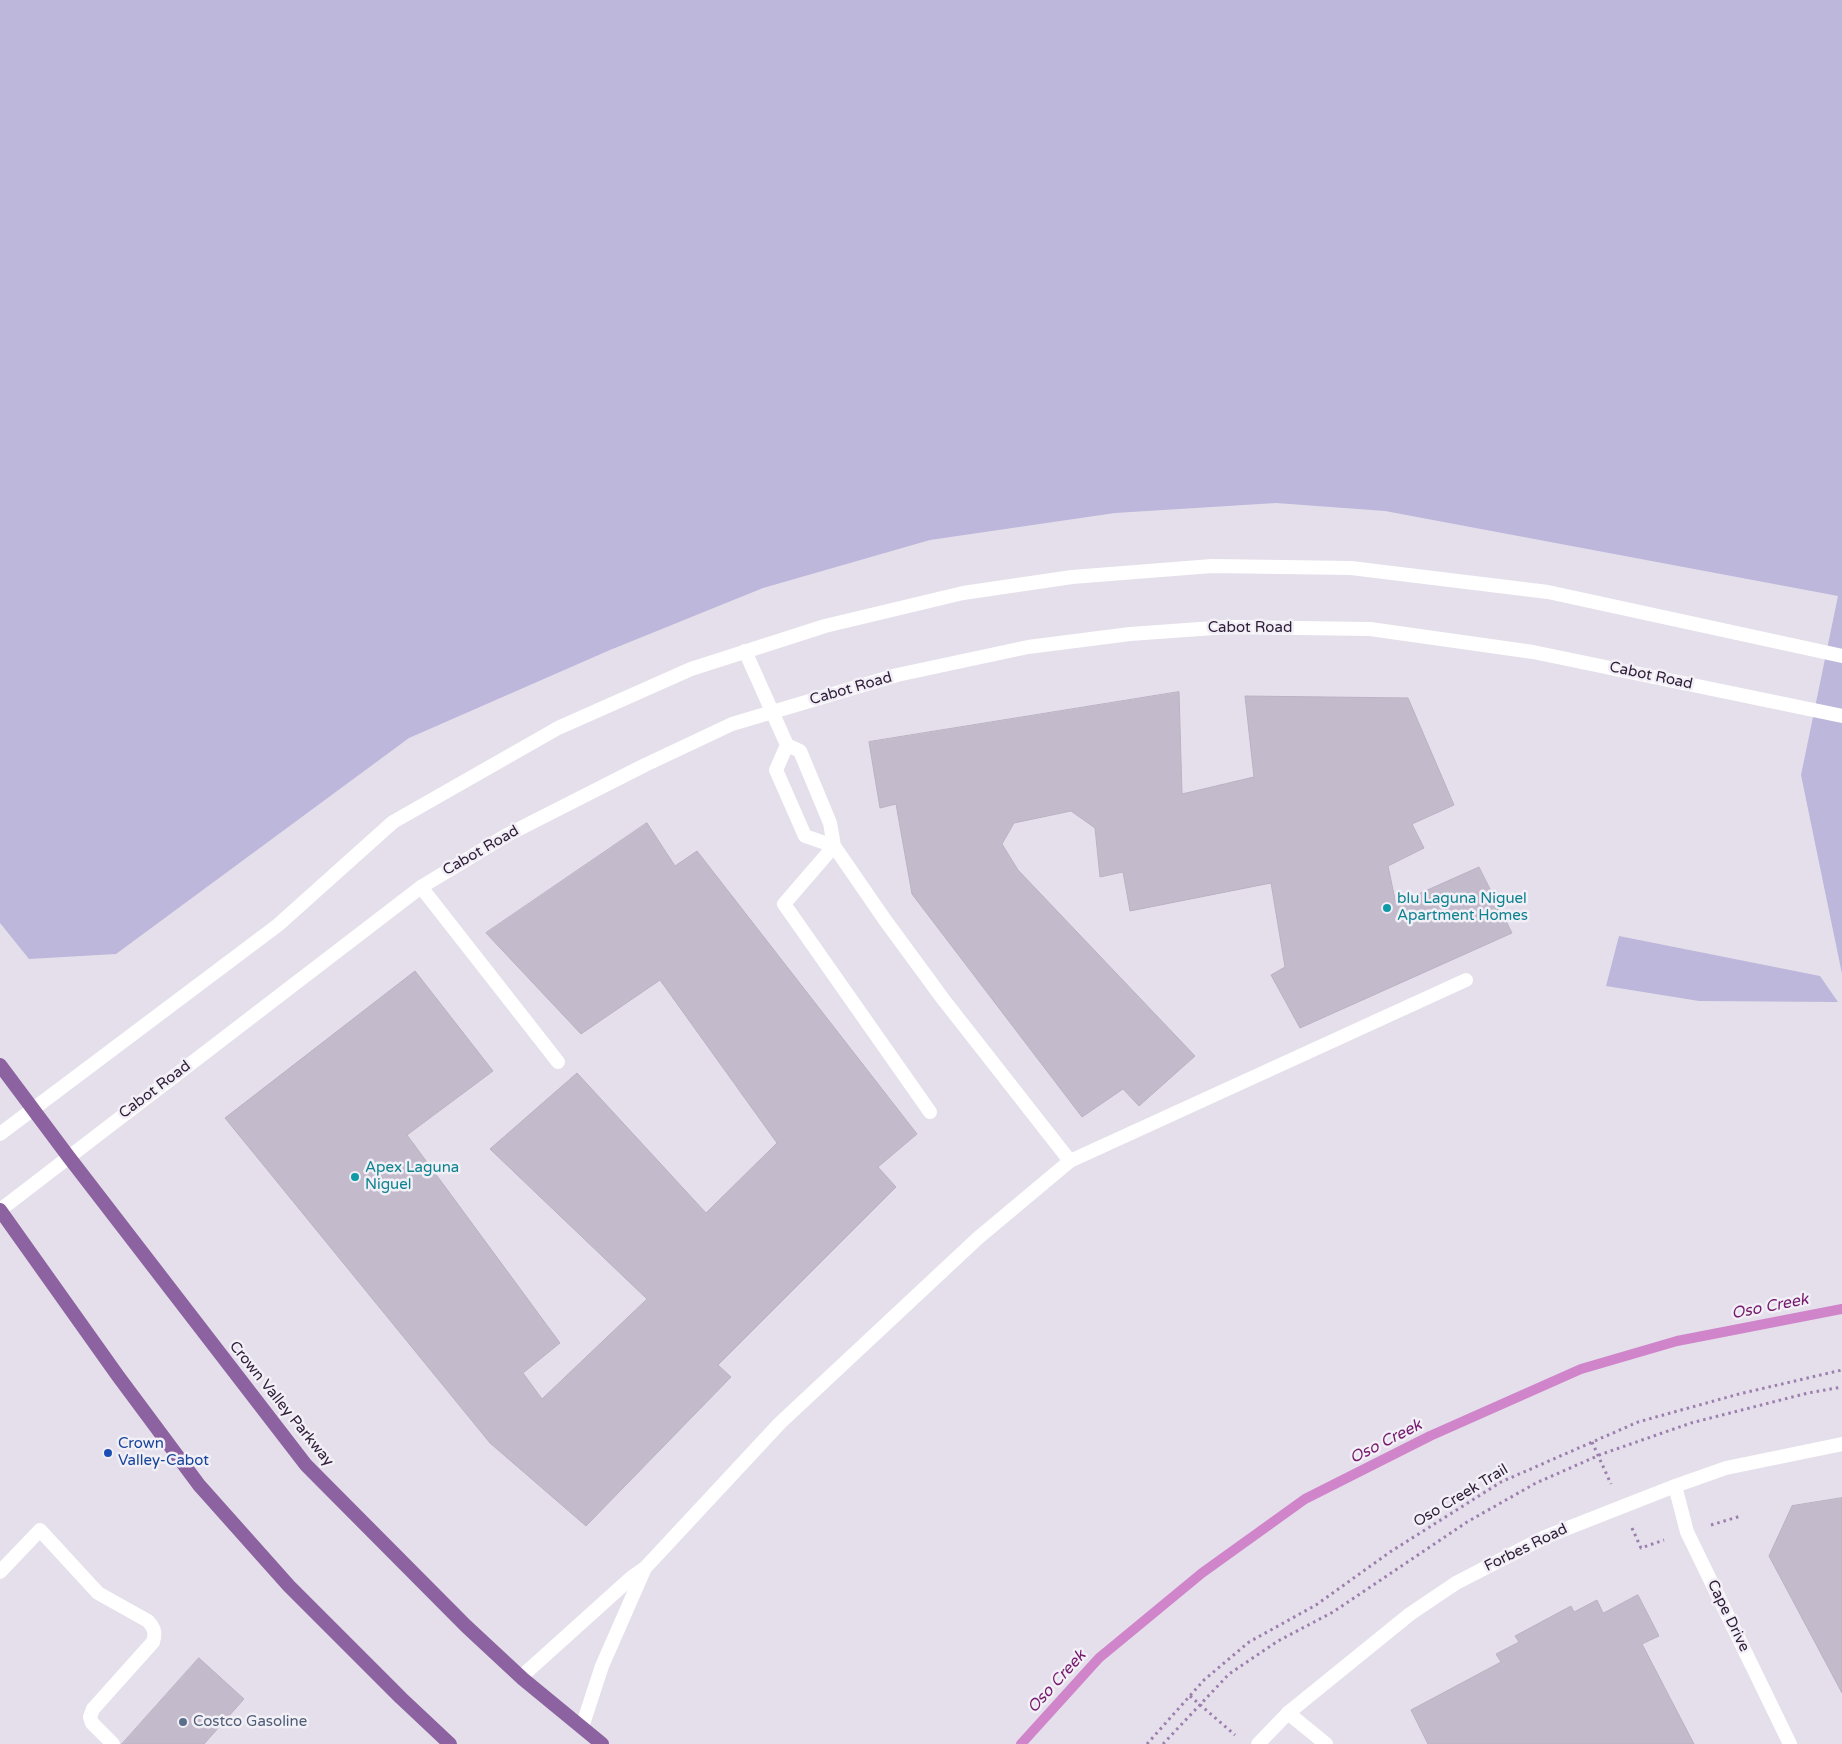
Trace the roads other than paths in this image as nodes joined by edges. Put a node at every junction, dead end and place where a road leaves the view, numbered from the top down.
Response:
1 (745, 651) junction
2 (1842, 656) edge
3 (773, 712) junction
4 (1842, 716) edge
5 (787, 745) junction
6 (834, 846) junction
7 (421, 887) junction
8 (1466, 980) dead end
9 (558, 1062) dead end
10 (0, 1065) edge
11 (33, 1110) junction
12 (930, 1112) dead end
13 (0, 1134) edge
14 (68, 1156) junction
15 (1070, 1161) junction
16 (0, 1210) edge
17 (1842, 1444) edge
18 (1674, 1486) junction
19 (645, 1568) junction
20 (0, 1572) edge
21 (521, 1677) junction
22 (1288, 1713) junction
23 (582, 1727) junction
24 (113, 1744) edge
25 (450, 1744) edge
26 (602, 1744) edge
27 (1258, 1744) edge
28 (1326, 1744) edge
29 (1790, 1744) edge

1 - 2 main road
1 - 3 main road
1 - 11 main road
3 - 4 main road, Cabot Road
3 - 5 main road
3 - 7 main road, Cabot Road
5 - 6 main road
5 - 6 main road
6 - 12 main road
6 - 15 main road
7 - 9 main road
7 - 14 main road, Cabot Road
8 - 15 main road
10 - 11 main road, Crown Valley Parkway
11 - 13 main road
11 - 14 main road, Crown Valley Parkway
14 - 16 main road, Cabot Road
14 - 21 main road, Crown Valley Parkway
15 - 19 main road
16 - 25 main road
17 - 18 main road, Forbes Road
18 - 22 main road, Forbes Road
18 - 29 main road, Cape Drive
19 - 21 main road
19 - 23 main road
20 - 24 main road
21 - 23 main road, Crown Valley Parkway
22 - 27 main road, Forbes Road
22 - 28 main road
23 - 26 main road, Crown Valley Parkway

